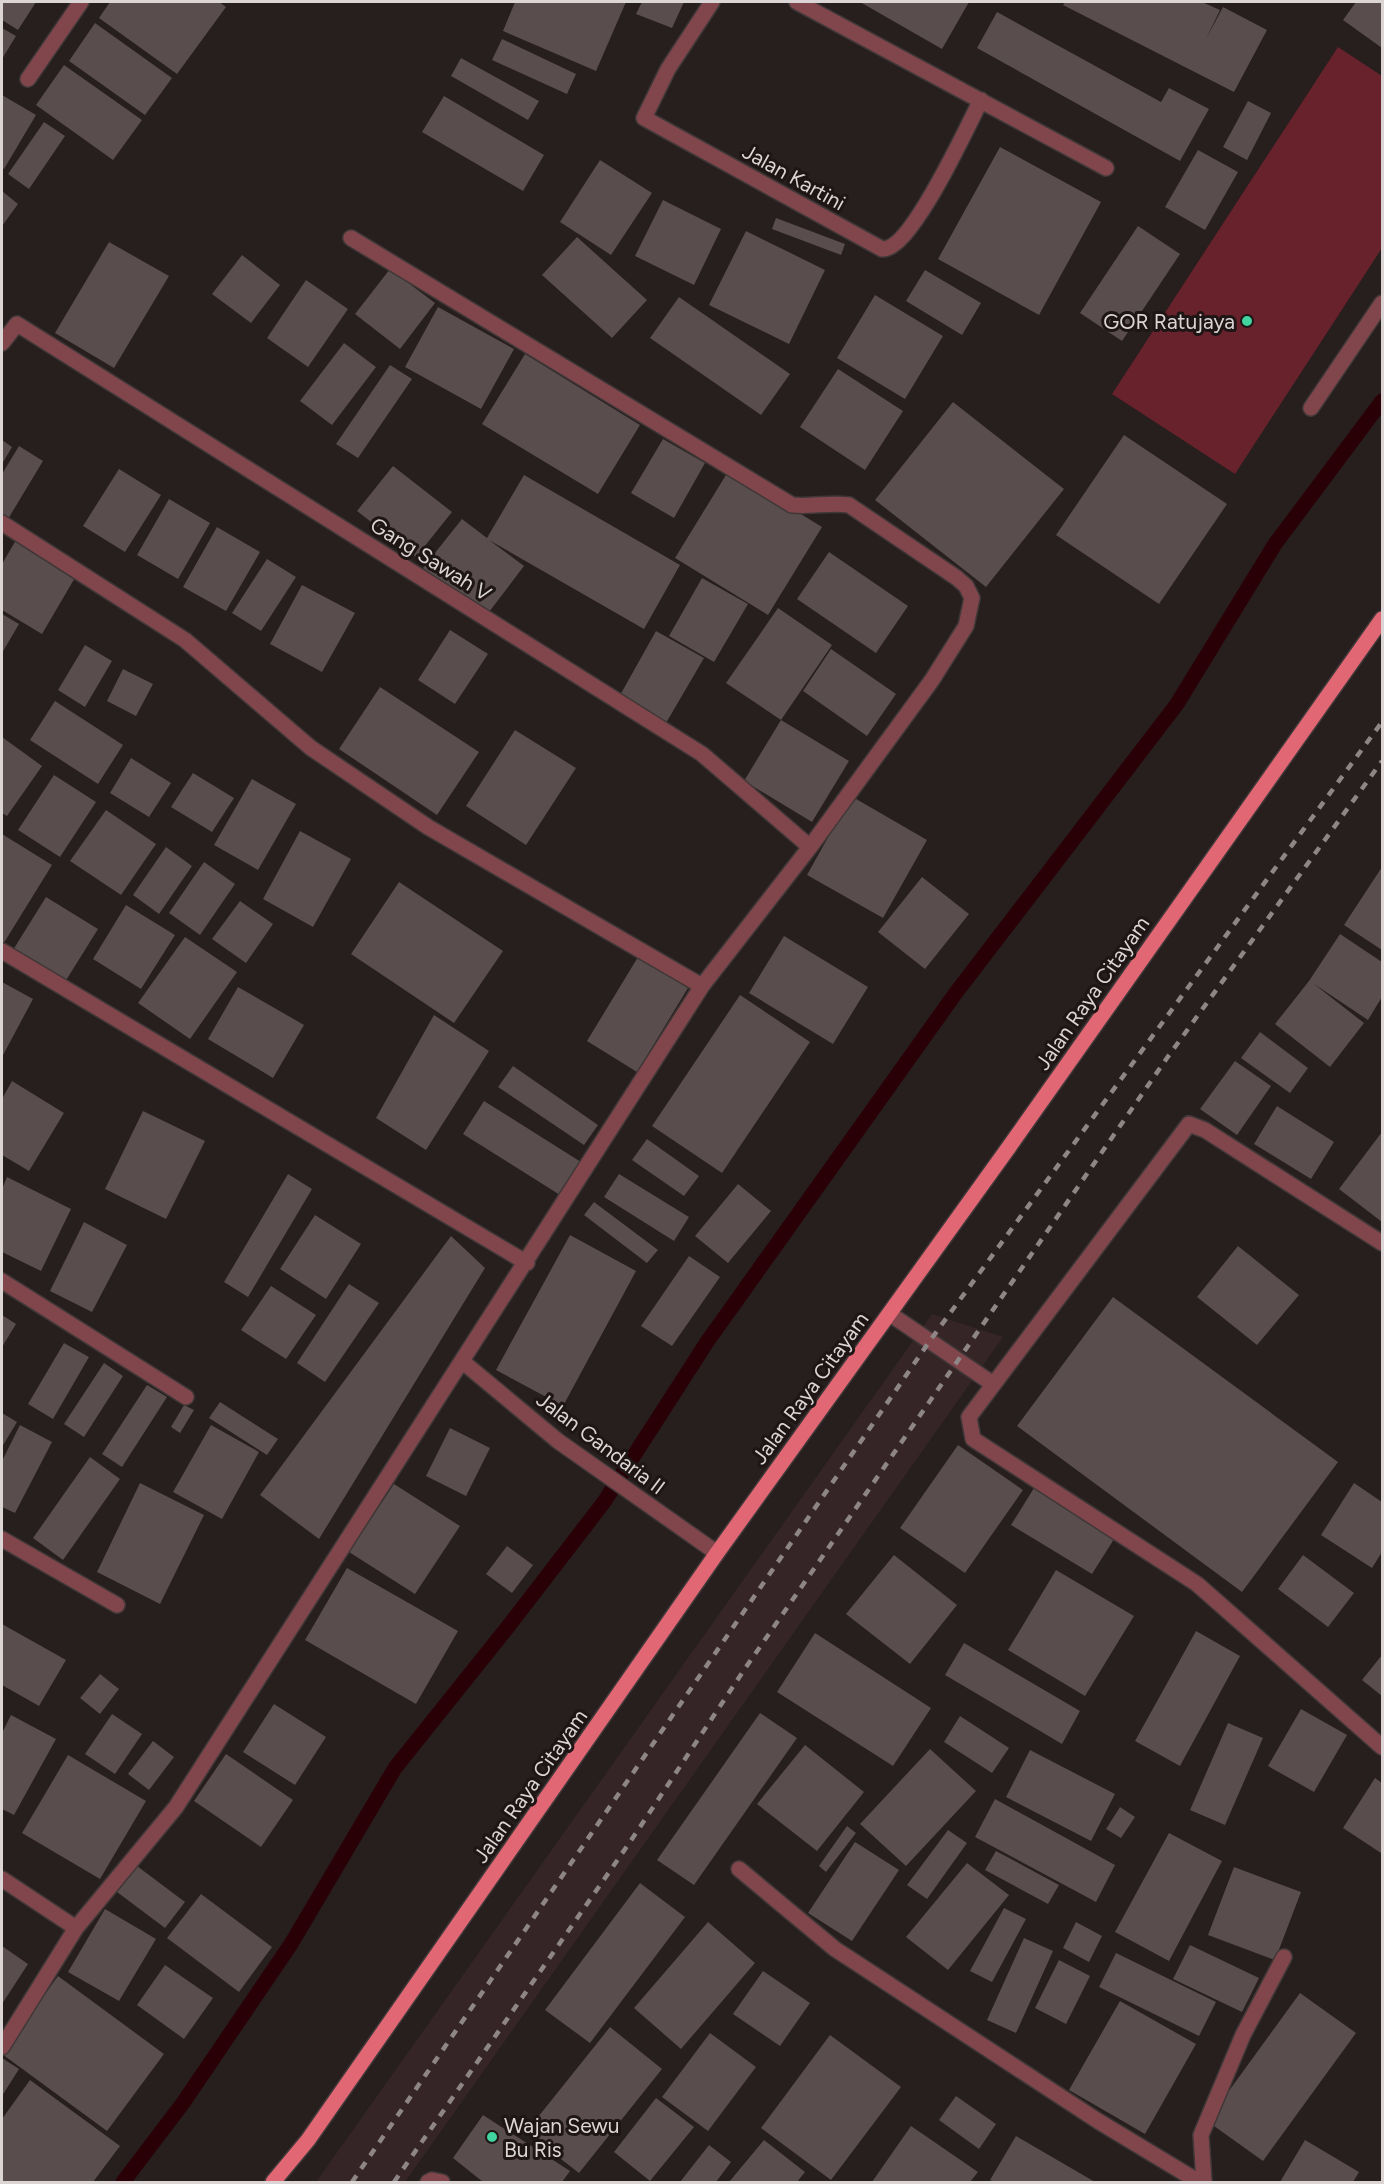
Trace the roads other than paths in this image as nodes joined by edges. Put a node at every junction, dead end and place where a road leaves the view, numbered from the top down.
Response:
1 (81, 2) edge
2 (712, 2) edge
3 (803, 3) edge
4 (28, 79) dead end
5 (981, 100) junction
6 (1106, 168) dead end
7 (351, 238) dead end
8 (1383, 303) edge
9 (2, 343) edge
10 (1311, 408) dead end
11 (2, 523) edge
12 (1383, 619) edge
13 (810, 847) junction
14 (2, 951) edge
15 (702, 986) junction
16 (1383, 1243) edge
17 (527, 1263) junction
18 (2, 1281) edge
19 (890, 1314) junction
20 (463, 1362) junction
21 (993, 1384) junction
22 (186, 1397) dead end
23 (2, 1539) edge
24 (717, 1553) junction
25 (117, 1605) dead end
26 (1383, 1747) edge
27 (739, 1869) dead end
28 (2, 1879) edge
29 (76, 1928) junction
30 (1284, 1957) dead end
31 (2, 2047) edge
32 (273, 2182) edge
33 (428, 2182) edge
34 (442, 2182) edge
35 (1198, 2182) edge
36 (1204, 2182) edge

1 - 4 street
2 - 5 street, Jalan Kartini
3 - 5 street
5 - 6 street
7 - 13 street
8 - 10 street
9 - 13 street, Gang Sawah V
11 - 15 street
12 - 19 main road, Jalan Raya Citayam
13 - 15 street
14 - 17 street
15 - 17 street
16 - 21 street
17 - 20 street
18 - 22 street
19 - 21 street
19 - 24 main road, Jalan Raya Citayam
20 - 24 street, Jalan Gandaria II
20 - 29 street
21 - 26 street
23 - 25 street
24 - 32 main road, Jalan Raya Citayam
27 - 35 street
28 - 29 street
29 - 31 street
30 - 36 street
33 - 34 street

